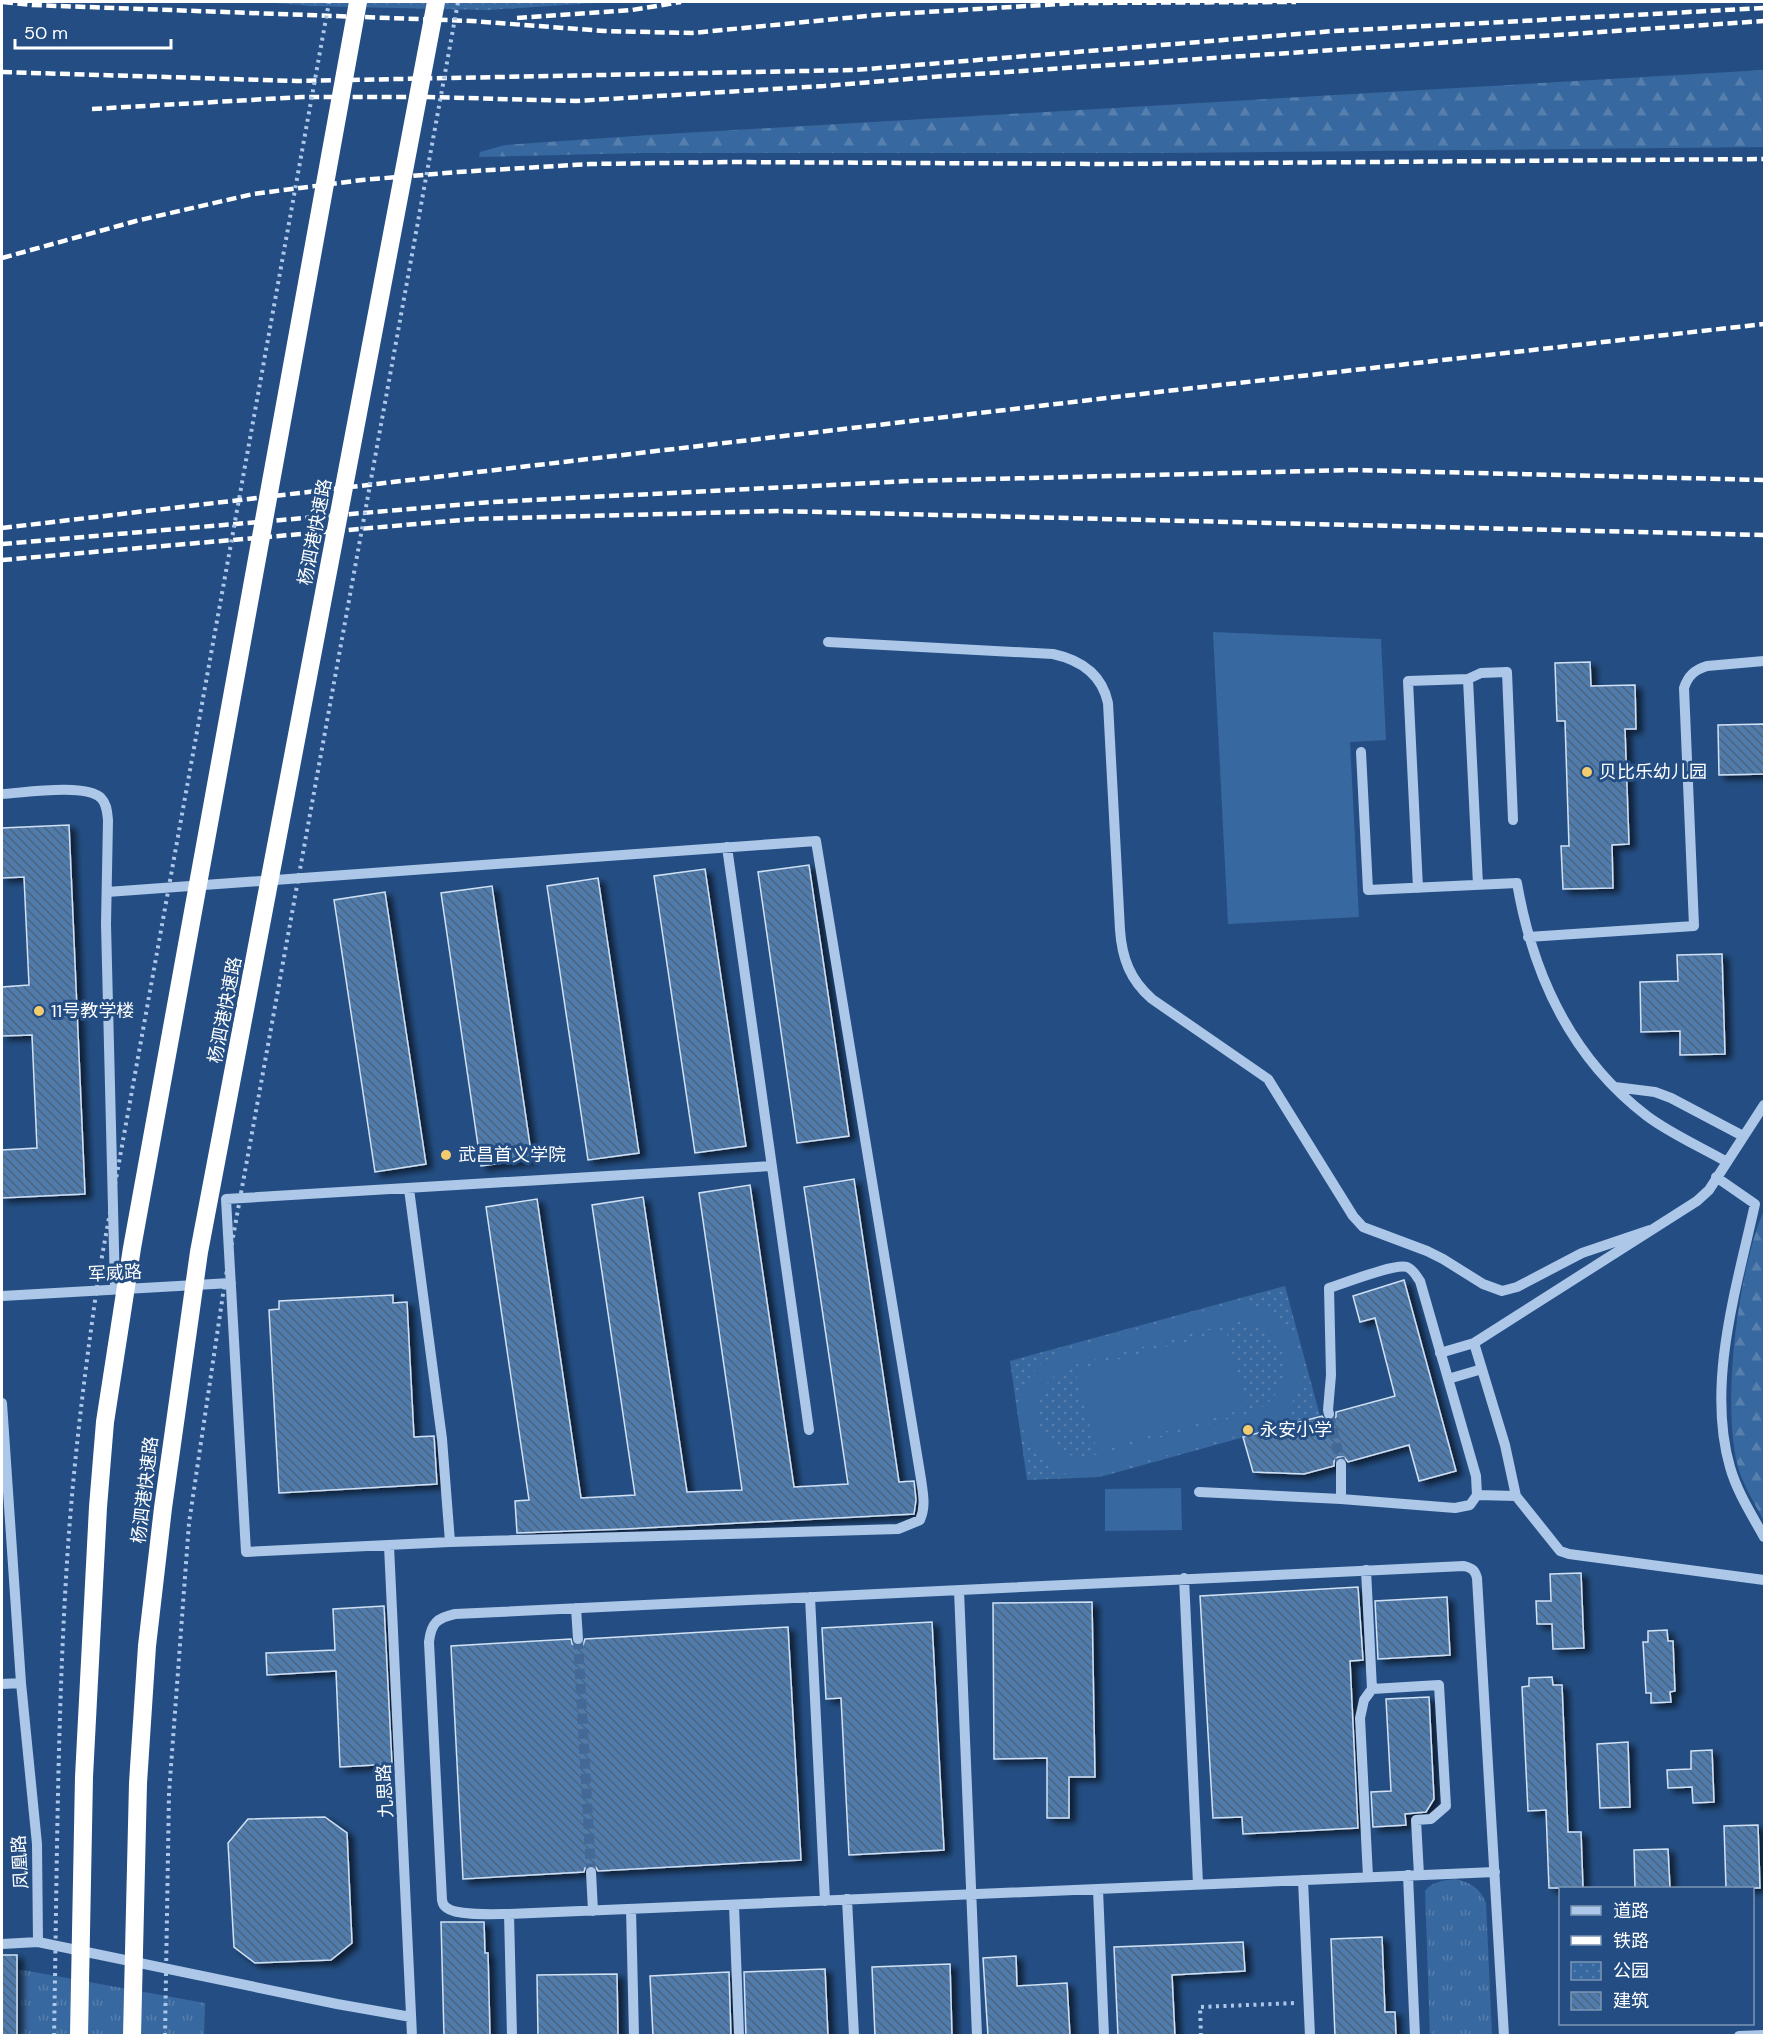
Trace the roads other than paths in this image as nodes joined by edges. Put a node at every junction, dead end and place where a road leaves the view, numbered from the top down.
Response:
1 (357, 2) edge
2 (436, 2) edge
3 (828, 642) dead end
4 (1764, 662) edge
5 (1468, 679) junction
6 (1361, 752) dead end
7 (2, 794) edge
8 (1514, 820) dead end
9 (727, 847) junction
10 (1478, 885) junction
11 (1418, 888) junction
12 (107, 892) junction
13 (1528, 937) junction
14 (1614, 1087) junction
15 (1764, 1105) edge
16 (1743, 1136) junction
17 (1727, 1162) junction
18 (772, 1166) junction
19 (1716, 1178) junction
20 (409, 1189) junction
21 (1650, 1230) junction
22 (231, 1283) junction
23 (115, 1289) junction
24 (2, 1296) edge
25 (1474, 1343) junction
26 (1440, 1353) junction
27 (1482, 1369) junction
28 (1448, 1379) junction
29 (2, 1403) edge
30 (1329, 1414) tunnel mouth
31 (809, 1430) dead end
32 (1341, 1464) tunnel mouth
33 (1199, 1492) dead end
34 (1477, 1496) junction
35 (1516, 1496) junction
36 (1341, 1499) junction
37 (1764, 1537) edge
38 (450, 1542) junction
39 (389, 1546) junction
40 (1366, 1570) junction
41 (1184, 1578) junction
42 (1764, 1580) edge
43 (959, 1590) junction
44 (810, 1597) junction
45 (576, 1608) junction
46 (578, 1639) tunnel mouth
47 (21, 1683) junction
48 (2, 1684) edge
49 (1372, 1689) junction
50 (591, 1872) tunnel mouth
51 (1495, 1872) junction
52 (1413, 1875) junction
53 (1368, 1877) junction
54 (1303, 1880) junction
55 (1198, 1884) junction
56 (1098, 1889) junction
57 (971, 1894) junction
58 (848, 1899) junction
59 (825, 1901) junction
60 (734, 1905) junction
61 (630, 1909) junction
62 (593, 1911) junction
63 (509, 1914) junction
64 (38, 1942) junction
65 (2, 1944) edge
66 (411, 2017) junction
67 (1764, 2035) edge
68 (79, 2036) edge
69 (132, 2036) edge
70 (412, 2036) edge
71 (512, 2036) edge
72 (634, 2036) edge
73 (739, 2036) edge
74 (854, 2036) edge
75 (977, 2036) edge
76 (1104, 2036) edge
77 (1310, 2036) edge
78 (1415, 2036) edge
79 (1504, 2036) edge
80 (1739, 2036) edge

1 - 68 highway, bridge
2 - 69 highway, 杨泗港快速路, bridge
3 - 21 street
4 - 13 street
5 - 8 street
5 - 10 street
5 - 11 street
6 - 11 street
7 - 12 street
9 - 12 street
9 - 18 street
9 - 38 street
10 - 11 street
10 - 13 street
12 - 23 street
13 - 14 street
14 - 16 street
14 - 17 street
15 - 16 street
16 - 17 street
17 - 19 street
18 - 20 street
18 - 31 street
19 - 21 street
19 - 37 street
20 - 22 street
20 - 38 street
21 - 25 street
22 - 23 street, 军威路
22 - 39 street
23 - 24 street, 军威路
25 - 26 street
25 - 27 street
26 - 28 street
26 - 30 street
27 - 28 street
27 - 35 street
28 - 34 street
29 - 47 street, 凤凰路
32 - 36 street
33 - 36 street
34 - 35 street
34 - 36 street
35 - 42 street
38 - 39 street
39 - 66 street, 九思路
40 - 41 street
40 - 49 street
40 - 51 street
41 - 43 street
41 - 55 street
43 - 44 street
43 - 57 street
44 - 45 street
44 - 59 street
45 - 46 street
45 - 63 street
47 - 48 street
47 - 64 street, 凤凰路
49 - 52 street
49 - 53 street
50 - 62 street
51 - 52 street
51 - 79 street
52 - 53 street
52 - 78 street
53 - 54 street
54 - 55 street
54 - 77 street
55 - 56 street
56 - 57 street
56 - 76 street
57 - 58 street
57 - 75 street
58 - 59 street
58 - 74 street
59 - 60 street
60 - 61 street
60 - 73 street
61 - 62 street
61 - 72 street
62 - 63 street
63 - 71 street
64 - 65 street
64 - 66 street
66 - 70 street, 九思路
67 - 80 street

